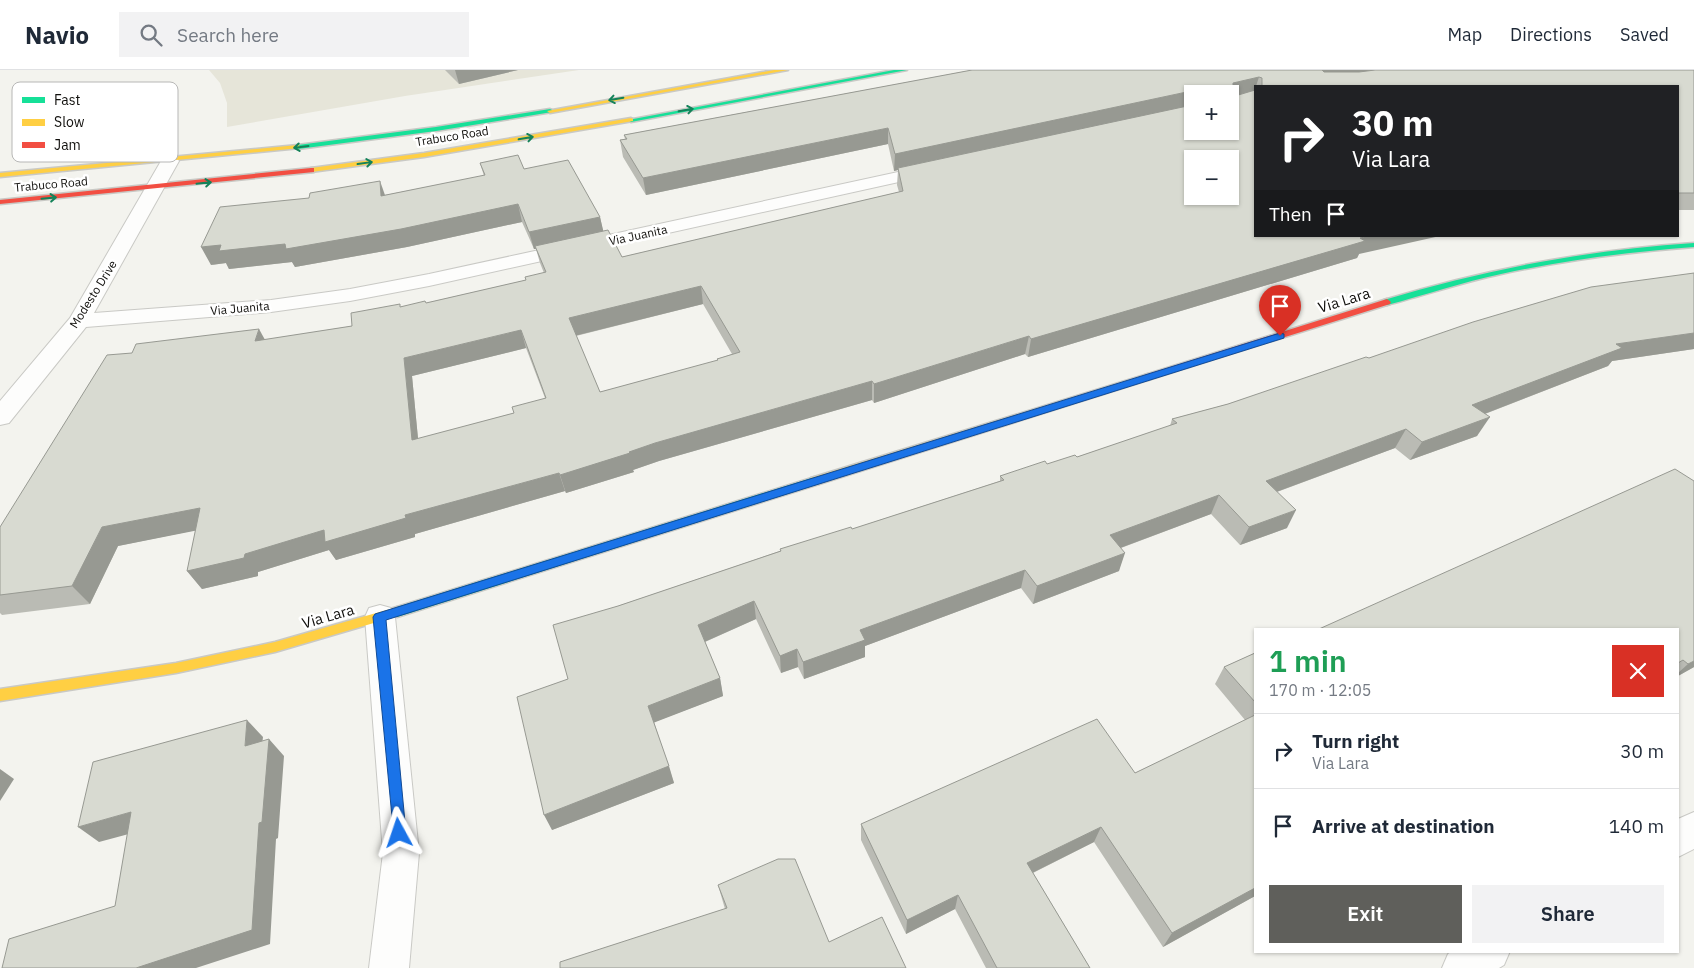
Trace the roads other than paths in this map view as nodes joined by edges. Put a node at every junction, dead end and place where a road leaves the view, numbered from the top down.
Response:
1 (785, 70) edge
2 (904, 70) edge
3 (178, 160) edge
4 (158, 162) edge
5 (169, 162) edge
6 (953, 166) edge
7 (0, 175) edge
8 (156, 188) junction
9 (0, 202) edge
10 (1694, 245) edge
11 (78, 321) junction
12 (0, 417) edge
13 (380, 617) junction
14 (0, 695) edge
15 (1694, 829) edge
16 (1679, 838) edge
17 (1487, 953) edge
18 (389, 968) edge
19 (1462, 968) edge

1 -> 3 main road, Trabuco Road
8 -> 2 main road, Trabuco Road
4 - 7 main road, Trabuco Road
5 - 8 street, Modesto Drive
6 - 11 street, Via Juanita
9 -> 8 main road, Trabuco Road
8 - 11 street, Modesto Drive
10 - 13 main road, Via Lara
11 - 12 street, Modesto Drive
13 - 14 main road, Via Lara
13 - 18 street
15 - 16 street
17 - 19 street

